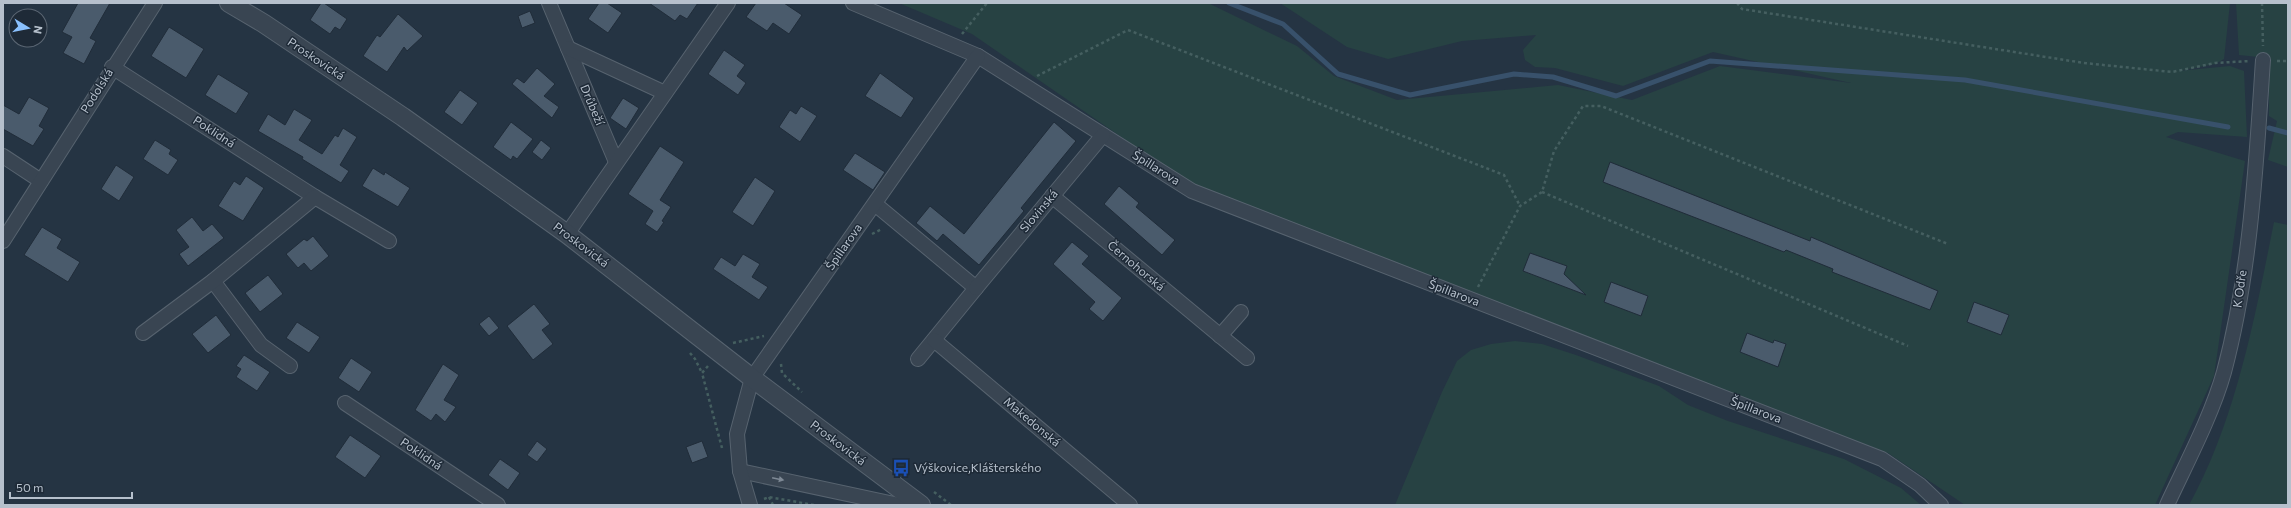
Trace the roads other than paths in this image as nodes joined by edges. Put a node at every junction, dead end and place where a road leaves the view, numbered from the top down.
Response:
1 (154, 3) edge
2 (229, 3) edge
3 (549, 3) edge
4 (728, 3) edge
5 (853, 3) edge
6 (568, 48) junction
7 (978, 56) junction
8 (2263, 60) road end
9 (112, 68) junction
10 (664, 93) junction
11 (1103, 135) junction
12 (3, 156) edge
13 (616, 162) junction
14 (41, 181) junction
15 (1052, 196) junction
16 (315, 197) junction
17 (875, 204) junction
18 (567, 234) junction
19 (3, 241) edge
20 (389, 241) dead end
21 (213, 281) junction
22 (976, 288) junction
23 (1242, 312) dead end
24 (143, 333) dead end
25 (1220, 336) junction
26 (934, 340) junction
27 (1247, 358) dead end
28 (918, 359) dead end
29 (290, 366) dead end
30 (752, 378) junction
31 (345, 403) dead end
32 (740, 471) junction
33 (750, 504) edge
34 (498, 505) edge
35 (899, 505) edge
36 (921, 505) edge
37 (1130, 505) edge
38 (1941, 505) edge
39 (2167, 505) edge

1 - 9 street, Podolská
2 - 18 street, Proskovická
3 - 6 street, Drůbeží
4 - 10 street
5 - 7 street, Špillarova
6 - 10 street
6 - 13 street, Drůbeží
7 - 11 street, Špillarova
7 - 17 street, Špillarova
8 - 39 street, K Odře
9 - 14 street, Podolská
9 - 16 street, Poklidná
10 - 13 street
11 - 15 street, Slovinská
11 - 38 street, Špillarova
12 - 14 street
13 - 18 street
14 - 19 street, Podolská
15 - 22 street, Slovinská
15 - 25 street, Černohorská
16 - 20 street, Poklidná
16 - 21 street
17 - 22 street
17 - 30 street, Špillarova
18 - 30 street, Proskovická
21 - 24 street
21 - 29 street
22 - 26 street, Slovinská
23 - 25 street
25 - 27 street, Černohorská
26 - 28 street, Slovinská
26 - 37 street, Makedonská
30 - 32 street, Špillarova
30 - 36 street, Proskovická
31 - 34 street, Poklidná
32 - 33 street, Špillarova
32 -> 35 street

